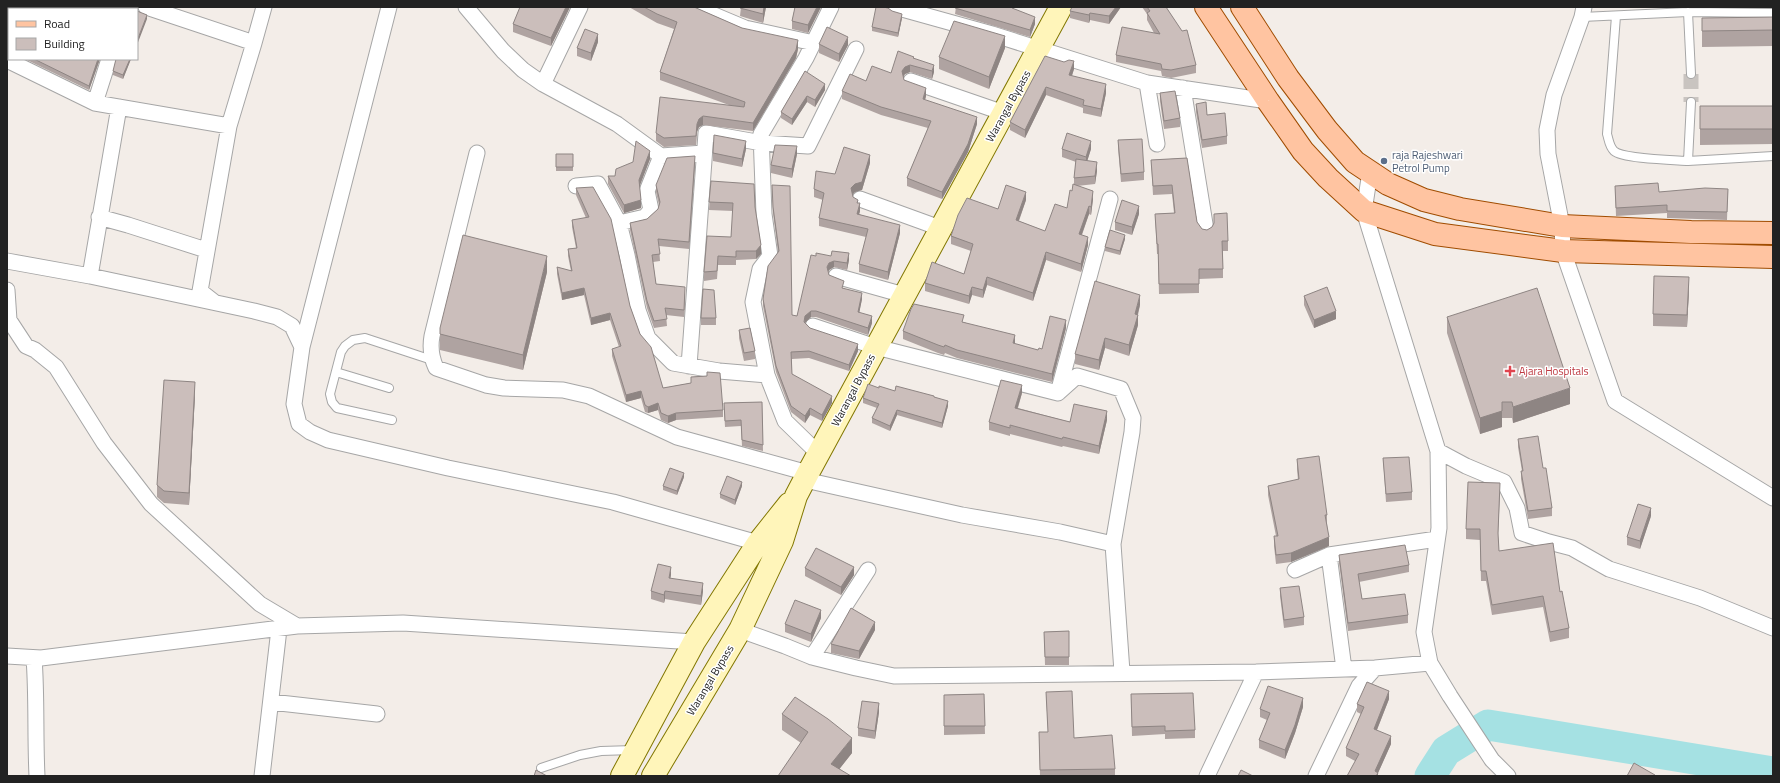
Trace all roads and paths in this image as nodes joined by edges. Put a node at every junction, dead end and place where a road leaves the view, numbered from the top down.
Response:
1 (146, 7) edge
2 (264, 7) edge
3 (389, 7) edge
4 (466, 7) edge
5 (580, 7) edge
6 (831, 7) edge
7 (895, 7) edge
8 (1060, 7) edge
9 (1206, 7) edge
10 (1242, 7) edge
11 (702, 8) edge
12 (1583, 12) edge
13 (1688, 12) junction
14 (937, 13) edge
15 (1773, 14) edge
16 (1616, 16) junction
17 (254, 43) junction
18 (814, 43) junction
19 (856, 49) dead end
20 (1039, 49) junction
21 (7, 60) edge
22 (109, 60) edge
23 (1691, 74) tunnel mouth
24 (911, 81) edge
25 (1147, 83) junction
26 (543, 84) junction
27 (1184, 88) junction
28 (1268, 101) junction
29 (1691, 102) tunnel mouth
30 (95, 103) junction
31 (119, 107) junction
32 (1004, 113) junction
33 (229, 126) junction
34 (762, 143) junction
35 (1157, 144) dead end
36 (477, 153) dead end
37 (704, 153) junction
38 (661, 156) junction
39 (1773, 156) edge
40 (1688, 161) junction
41 (1370, 172) junction
42 (576, 186) edge
43 (1110, 198) dead end
44 (860, 199) dead end
45 (1364, 211) junction
46 (99, 217) junction
47 (619, 223) junction
48 (1562, 226) junction
49 (940, 228) junction
50 (1206, 230) edge
51 (1773, 233) edge
52 (206, 250) junction
53 (1563, 251) junction
54 (1773, 257) edge
55 (7, 261) edge
56 (90, 276) junction
57 (836, 276) edge
58 (7, 290) edge
59 (904, 295) junction
60 (214, 302) junction
61 (813, 326) dead end
62 (302, 346) junction
63 (876, 347) junction
64 (432, 360) junction
65 (689, 366) junction
66 (336, 372) junction
67 (766, 375) junction
68 (389, 388) dead end
69 (1058, 394) junction
70 (392, 420) dead end
71 (1438, 451) junction
72 (819, 454) junction
73 (803, 483) junction
74 (1773, 498) edge
75 (1437, 539) junction
76 (758, 543) junction
77 (1113, 544) junction
78 (1329, 555) junction
79 (868, 570) dead end
80 (1295, 570) dead end
81 (297, 626) junction
82 (1773, 628) edge
83 (279, 629) junction
84 (740, 630) junction
85 (694, 642) junction
86 (7, 656) edge
87 (812, 657) junction
88 (34, 658) junction
89 (1430, 663) junction
90 (1374, 668) junction
91 (1344, 669) junction
92 (1122, 672) junction
93 (1256, 672) junction
94 (271, 702) junction
95 (377, 714) dead end
96 (636, 750) junction
97 (541, 768) dead end
98 (37, 776) edge
99 (262, 776) edge
100 (622, 776) edge
101 (653, 776) edge
102 (1206, 776) edge
103 (1316, 776) edge
104 (1508, 776) edge

1 - 17 street
2 - 17 street
3 - 62 street
4 - 26 street
5 - 26 street
6 - 18 street
7 - 14 street
8 - 20 main road, Warangal Bypass
9 - 28 main road
10 - 41 main road
11 - 18 street
12 - 16 lane
12 - 48 street
13 - 15 lane
13 - 16 lane
13 - 23 lane
14 - 20 street
16 - 40 lane
17 - 33 street
18 - 34 street
19 - 34 street
20 - 25 street
20 - 32 main road, Warangal Bypass
21 - 30 street
22 - 30 street
24 - 32 street
25 - 27 street
25 - 35 street
26 - 38 street
27 - 28 street
27 - 50 street
28 - 45 main road
29 - 40 lane
30 - 31 street
31 - 33 street
31 - 46 street
32 - 49 main road, Warangal Bypass
33 - 52 street
34 - 37 street
34 - 67 street
36 - 64 street
37 - 38 street
37 - 65 street
38 - 47 street
39 - 40 lane
41 - 45 street
41 - 48 main road
42 - 47 street
43 - 69 street
44 - 49 street
45 - 53 main road
45 - 71 street
46 - 52 street
46 - 56 street
47 - 65 street
48 - 51 main road
48 - 53 street
49 - 59 main road, Warangal Bypass
52 - 60 street
53 - 54 main road
53 - 74 street
55 - 56 street
56 - 60 street
57 - 59 street
58 - 81 street
59 - 63 main road, Warangal Bypass
60 - 62 street
61 - 63 street
62 - 76 street
63 - 69 street
63 - 72 main road, Warangal Bypass
64 - 66 lane
64 - 73 street
65 - 67 street
66 - 68 lane
66 - 70 lane
67 - 72 street
69 - 77 street
71 - 75 street
71 - 82 street
72 - 73 main road, Warangal Bypass
73 - 76 main road
73 - 77 street
73 - 84 main road, Warangal Bypass
75 - 78 street
75 - 89 street
76 - 85 main road
77 - 92 street
78 - 80 street
78 - 91 street
79 - 87 street
81 - 83 street
81 - 85 street
83 - 88 street
83 - 94 street
84 - 87 street
84 - 101 main road, Warangal Bypass
85 - 96 main road
86 - 88 street
87 - 92 street
88 - 98 street
89 - 90 street
89 - 104 street
90 - 91 street
90 - 103 street
91 - 93 street
92 - 93 street
93 - 102 street
94 - 95 street
94 - 99 street
96 - 97 lane
96 - 100 main road

